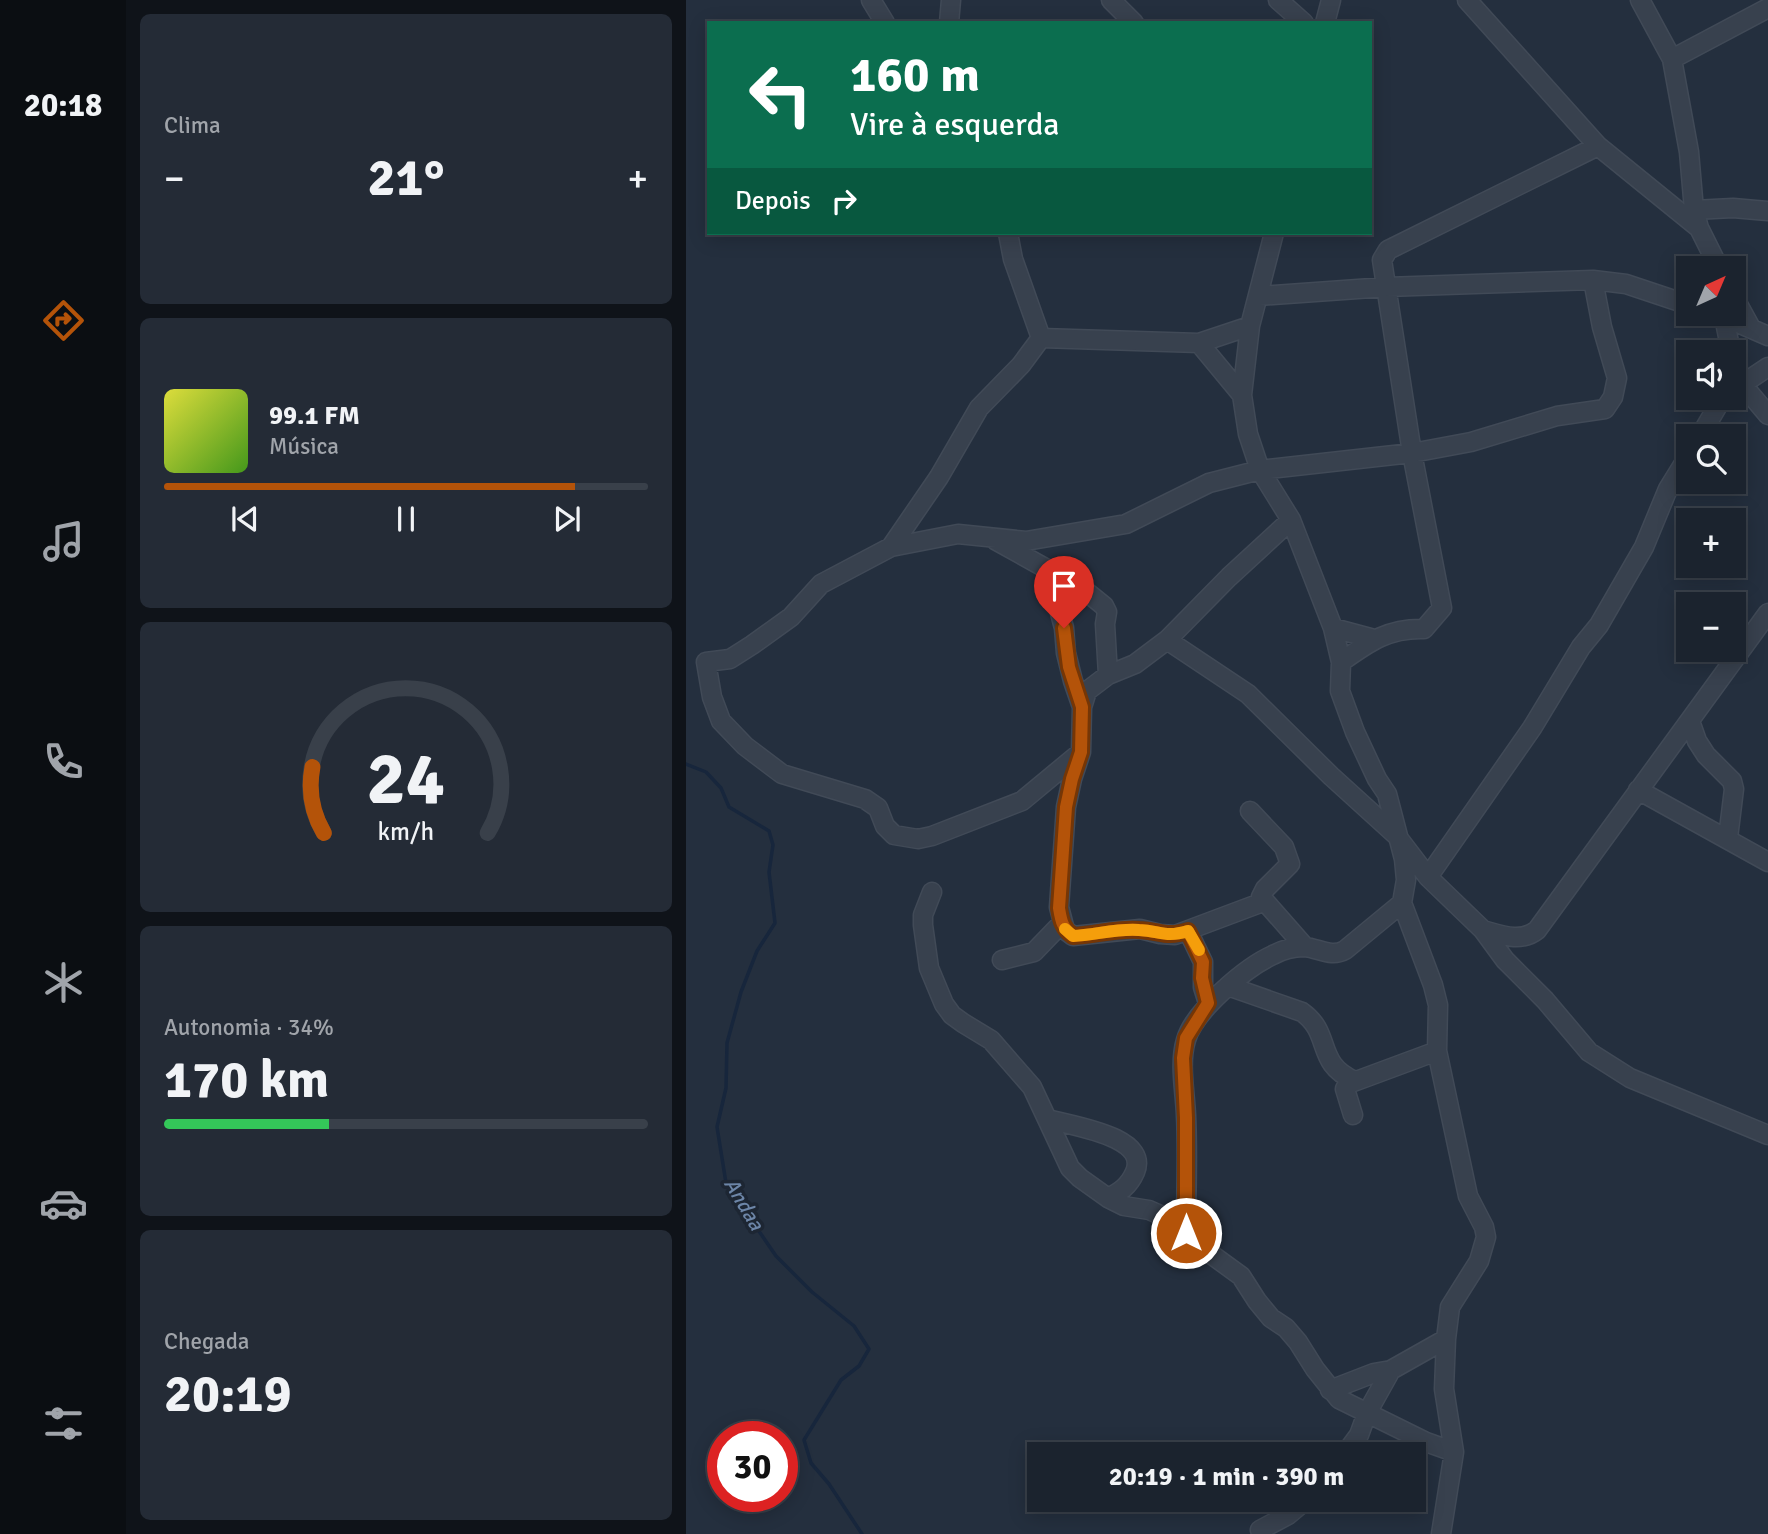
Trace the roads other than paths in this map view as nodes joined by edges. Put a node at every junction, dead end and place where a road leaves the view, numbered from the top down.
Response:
1 (871, 0) edge
2 (951, 0) edge
3 (1111, 0) edge
4 (1278, 0) edge
5 (1331, 0) edge
6 (1467, 0) edge
7 (1640, 0) edge
8 (1768, 8) edge
9 (884, 21) edge
10 (949, 21) edge
11 (1132, 21) edge
12 (1302, 21) edge
13 (1326, 21) edge
14 (1672, 59) junction
15 (1598, 146) junction
16 (1694, 210) junction
17 (1768, 211) edge
18 (1699, 228) junction
19 (1008, 235) edge
20 (1273, 235) edge
21 (1713, 256) edge
22 (1593, 280) junction
23 (1386, 287) junction
24 (1258, 296) junction
25 (1676, 301) edge
26 (1746, 319) edge
27 (1250, 326) junction
28 (1746, 326) edge
29 (1751, 328) junction
30 (1768, 336) edge
31 (1041, 338) junction
32 (1199, 343) junction
33 (1768, 367) edge
34 (1746, 374) edge
35 (1746, 388) edge
36 (1242, 395) junction
37 (1767, 412) edge
38 (1412, 453) junction
39 (1260, 470) junction
40 (1676, 476) edge
41 (1291, 520) junction
42 (992, 538) junction
43 (891, 547) junction
44 (1049, 571) junction
45 (1768, 613) edge
46 (1334, 628) junction
47 (1374, 639) junction
48 (1167, 640) junction
49 (1341, 662) junction
50 (1108, 675) junction
51 (1082, 707) junction
52 (1690, 721) junction
53 (1081, 752) junction
54 (1377, 779) junction
55 (1638, 790) junction
56 (1357, 799) junction
57 (1250, 811) dead end
58 (1396, 835) junction
59 (1728, 838) junction
60 (1768, 862) edge
61 (1428, 877) junction
62 (932, 892) dead end
63 (1263, 902) junction
64 (1402, 903) junction
65 (1062, 923) junction
66 (1483, 930) junction
67 (1188, 931) junction
68 (1515, 938) junction
69 (1305, 947) junction
70 (1002, 960) dead end
71 (1505, 960) junction
72 (1228, 986) junction
73 (1208, 1003) junction
74 (1437, 1051) junction
75 (1355, 1081) junction
76 (1353, 1115) dead end
77 (1048, 1119) junction
78 (1768, 1135) edge
79 (1108, 1198) junction
80 (1186, 1233) junction
81 (1446, 1339) junction
82 (1391, 1370) junction
83 (1330, 1390) junction
84 (1367, 1413) junction
85 (1353, 1442) edge
86 (1454, 1452) junction
87 (1292, 1512) edge
88 (1260, 1531) dead end
89 (1441, 1534) edge

1 - 9 street
2 - 10 street
3 - 11 street
4 - 12 street
5 - 13 street
6 - 15 street
7 - 14 street
8 - 14 street
14 - 16 street
15 - 18 street
15 - 23 street
16 - 17 street
16 - 18 street
18 - 21 street
19 - 31 street
20 - 24 street
22 - 23 street
22 - 25 street
22 - 38 street
23 - 24 street
23 - 38 street
24 - 27 street
26 - 29 street
27 - 32 street
27 - 36 street
28 - 29 street
29 - 30 street
31 - 32 street
31 - 43 street
32 - 36 street
33 - 34 street
35 - 37 street
36 - 39 street
38 - 39 street
38 - 47 street
39 - 41 street
39 - 42 street
40 - 61 street
41 - 46 street
41 - 48 street
42 - 43 street
42 - 44 street
43 - 53 street
44 - 50 street
44 - 51 street
45 - 52 street
46 - 47 street
46 - 49 street
47 - 49 street
48 - 50 street
48 - 56 street
49 - 54 street
50 - 51 street
51 - 53 street
52 - 55 street
52 - 59 street
53 - 65 street
54 - 56 street
54 - 58 street
55 - 59 street
55 - 68 street
56 - 58 street
57 - 63 street
58 - 61 street
58 - 64 street
59 - 60 street
61 - 66 street
62 - 77 street
63 - 67 street
63 - 69 street
64 - 69 street
64 - 74 street
65 - 67 street
65 - 70 street
66 - 68 street
66 - 71 street
67 - 73 street
68 - 71 street
69 - 72 street
71 - 78 street
72 - 73 street
72 - 75 street
73 - 80 street
74 - 75 street
74 - 81 street
75 - 76 street
77 - 79 street
77 - 79 street
79 - 80 street
80 - 83 street
81 - 82 street
81 - 86 street
82 - 83 street
82 - 84 street
83 - 84 street
84 - 85 street
84 - 86 street
86 - 89 street
87 - 88 street

